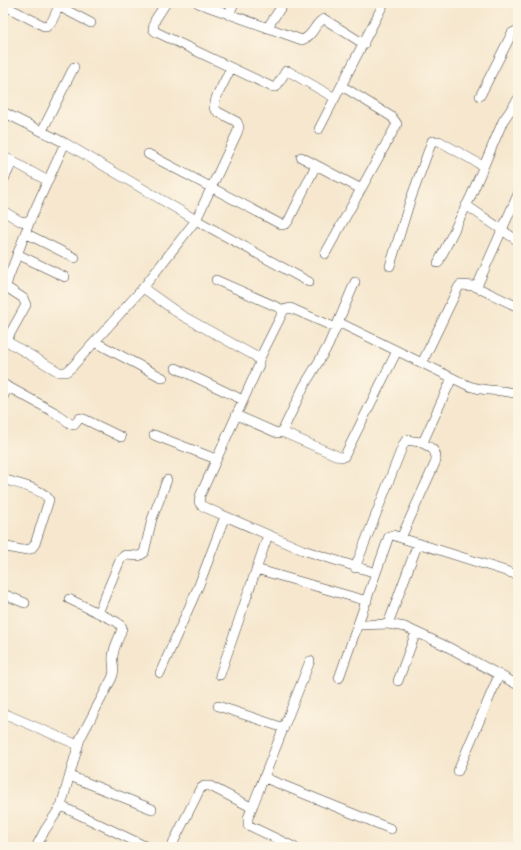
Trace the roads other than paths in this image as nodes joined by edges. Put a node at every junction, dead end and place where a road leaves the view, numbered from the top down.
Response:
1 (166, 3) edge
2 (198, 3) edge
3 (234, 3) edge
4 (284, 3) edge
5 (384, 3) edge
6 (3, 4) edge
7 (229, 15) junction
8 (91, 23) dead end
9 (267, 28) junction
10 (518, 30) edge
11 (364, 44) junction
12 (74, 67) dead end
13 (231, 68) junction
14 (342, 86) junction
15 (480, 96) dead end
16 (335, 98) junction
17 (518, 99) edge
18 (3, 112) edge
19 (318, 129) dead end
20 (42, 131) junction
21 (65, 143) junction
22 (148, 154) dead end
23 (3, 156) edge
24 (301, 157) dead end
25 (13, 161) junction
26 (316, 165) junction
27 (483, 166) junction
28 (3, 181) edge
29 (48, 181) junction
30 (211, 188) junction
31 (361, 189) junction
32 (518, 194) edge
33 (466, 205) junction
34 (3, 211) edge
35 (31, 218) junction
36 (196, 220) junction
37 (501, 229) junction
38 (25, 233) junction
39 (518, 241) edge
40 (17, 254) junction
41 (325, 254) dead end
42 (75, 258) dead end
43 (438, 263) dead end
44 (390, 266) dead end
45 (65, 277) dead end
46 (216, 280) dead end
47 (309, 282) dead end
48 (355, 282) dead end
49 (3, 285) edge
50 (474, 286) junction
51 (143, 288) junction
52 (518, 307) edge
53 (284, 310) junction
54 (337, 325) junction
55 (5, 340) edge
56 (95, 342) junction
57 (397, 351) junction
58 (259, 360) junction
59 (422, 363) junction
60 (176, 368) dead end
61 (163, 378) dead end
62 (452, 378) junction
63 (5, 386) edge
64 (518, 394) edge
65 (3, 397) edge
66 (243, 400) junction
67 (236, 414) junction
68 (282, 432) junction
69 (154, 435) dead end
70 (121, 437) dead end
71 (420, 442) junction
72 (216, 459) junction
73 (3, 479) edge
74 (167, 480) dead end
75 (224, 516) junction
76 (268, 535) junction
77 (401, 538) junction
78 (418, 543) junction
79 (3, 546) edge
80 (355, 568) junction
81 (256, 569) junction
82 (376, 573) junction
83 (518, 575) edge
84 (3, 594) edge
85 (69, 599) dead end
86 (367, 600) junction
87 (25, 603) dead end
88 (98, 612) junction
89 (388, 624) junction
90 (358, 625) junction
91 (416, 632) junction
92 (310, 661) dead end
93 (160, 673) dead end
94 (220, 675) dead end
95 (499, 675) junction
96 (339, 678) dead end
97 (398, 681) dead end
98 (518, 685) edge
99 (218, 706) dead end
100 (3, 713) edge
101 (284, 728) junction
102 (78, 745) junction
103 (458, 771) dead end
104 (70, 776) junction
105 (265, 778) junction
106 (253, 805) junction
107 (61, 806) junction
108 (152, 809) dead end
109 (392, 829) dead end
110 (36, 847) edge
111 (147, 847) edge
112 (171, 847) edge
113 (294, 847) edge

1 - 13 street
2 - 7 street
3 - 7 street
4 - 9 street
5 - 11 street
6 - 8 street
7 - 9 street
9 - 11 street
10 - 15 street
11 - 14 street
12 - 20 street
13 - 16 street
13 - 30 street
14 - 16 street
14 - 31 street
16 - 19 street
17 - 27 street
18 - 20 street
20 - 21 street
21 - 29 street
21 - 36 street
22 - 30 street
23 - 25 street
24 - 26 street
25 - 28 street
25 - 29 street
26 - 30 street
26 - 31 street
27 - 33 street
27 - 44 street
29 - 35 street
30 - 36 street
31 - 41 street
32 - 37 street
33 - 37 street
33 - 43 street
34 - 35 street
35 - 38 street
36 - 47 street
36 - 51 street
37 - 39 street
37 - 50 street
38 - 40 street
38 - 42 street
40 - 45 street
40 - 49 street
46 - 53 street
48 - 54 street
49 - 55 street
50 - 52 street
50 - 59 street
51 - 56 street
51 - 58 street
53 - 54 street
53 - 58 street
54 - 57 street
54 - 68 street
55 - 56 street
56 - 61 street
57 - 59 street
57 - 68 street
58 - 66 street
59 - 62 street
60 - 66 street
62 - 64 street
62 - 71 street
63 - 65 street
63 - 70 street
66 - 67 street
67 - 68 street
67 - 72 street
69 - 72 street
71 - 77 street
71 - 80 street
72 - 75 street
73 - 79 street
74 - 88 street
75 - 76 street
75 - 93 street
76 - 80 street
76 - 81 street
77 - 78 street
77 - 82 street
78 - 83 street
78 - 89 street
80 - 82 street
81 - 86 street
81 - 94 street
82 - 86 street
84 - 87 street
85 - 88 street
86 - 90 street
88 - 102 street
89 - 90 street
89 - 91 street
90 - 96 street
91 - 95 street
91 - 97 street
92 - 101 street
95 - 98 street
95 - 103 street
99 - 101 street
100 - 102 street
101 - 105 street
102 - 104 street
104 - 107 street
104 - 108 street
105 - 106 street
105 - 109 street
106 - 112 street
106 - 113 street
107 - 110 street
107 - 111 street

